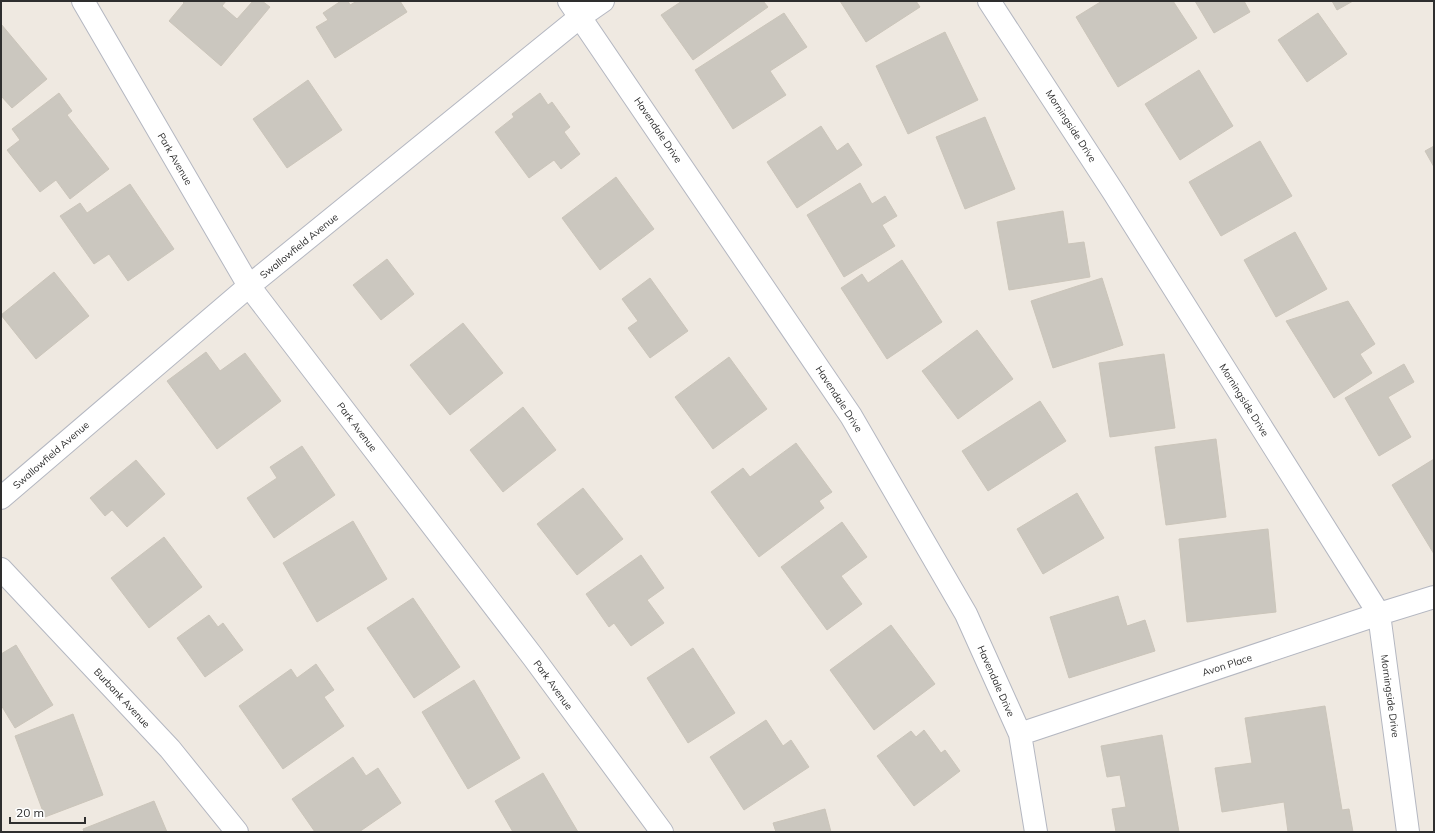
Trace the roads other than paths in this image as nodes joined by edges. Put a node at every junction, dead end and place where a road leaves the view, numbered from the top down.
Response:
1 (83, 1) edge
2 (602, 1) edge
3 (989, 1) edge
4 (575, 9) edge
5 (249, 286) junction
6 (1, 498) edge
7 (1, 569) edge
8 (1434, 597) edge
9 (1379, 614) junction
10 (1020, 734) junction
11 (237, 832) edge
12 (662, 832) edge
13 (1036, 832) edge
14 (1408, 832) edge

1 - 5 street, Park Avenue
2 - 4 street, Swallowfield Avenue
3 - 9 street, Morningside Drive
4 - 5 street, Swallowfield Avenue
4 - 10 street, Havendale Drive
5 - 6 street, Swallowfield Avenue
5 - 12 street, Park Avenue
7 - 11 street, Burbank Avenue
8 - 9 street, Avon Place
9 - 10 street, Avon Place
9 - 14 street, Morningside Drive
10 - 13 street, Havendale Drive

